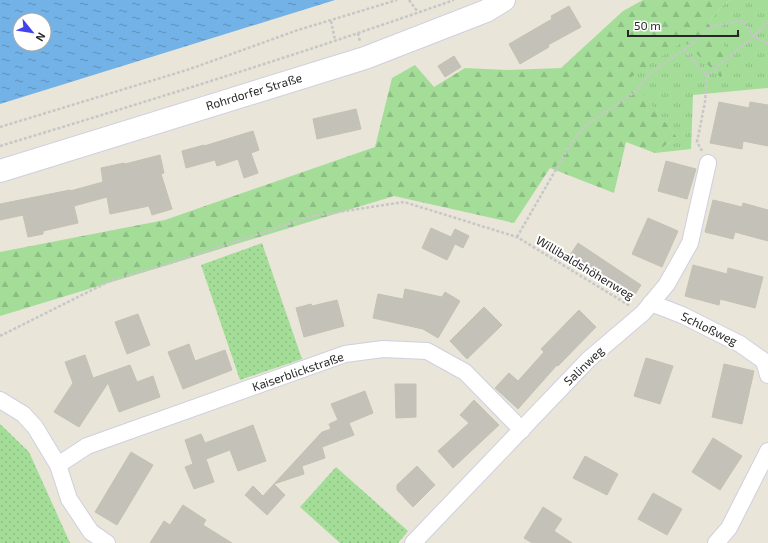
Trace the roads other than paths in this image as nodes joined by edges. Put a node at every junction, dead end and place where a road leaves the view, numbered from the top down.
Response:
1 (504, 0) edge
2 (708, 163) road end
3 (0, 171) edge
4 (647, 308) junction
5 (766, 368) edge
6 (0, 400) edge
7 (522, 430) junction
8 (768, 451) edge
9 (58, 466) junction
10 (107, 543) edge
11 (413, 543) edge
12 (716, 543) edge

1 - 3 main road, Rohrdorfer Straße
2 - 4 street, Salinweg
4 - 5 street, Schloßweg
4 - 7 street, Salinweg
6 - 9 street
7 - 9 street, Kaiserblickstraße
7 - 11 street, Salinweg
8 - 12 street
9 - 10 street

